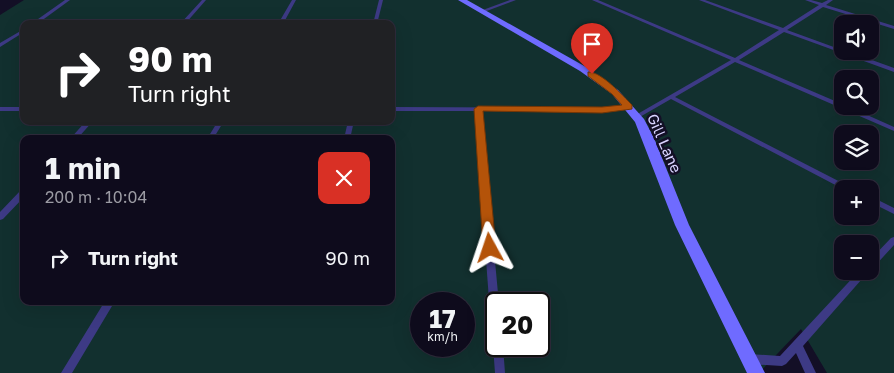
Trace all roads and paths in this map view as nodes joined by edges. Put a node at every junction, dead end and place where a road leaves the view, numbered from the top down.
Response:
1 (68, 0) edge
2 (204, 0) edge
3 (294, 0) edge
4 (381, 0) edge
5 (462, 0) edge
6 (514, 0) edge
7 (594, 0) edge
8 (701, 0) edge
9 (807, 0) edge
10 (831, 0) edge
11 (823, 5) junction
12 (482, 11) junction
13 (39, 20) edge
14 (186, 20) edge
15 (282, 20) edge
16 (376, 20) edge
17 (894, 28) edge
18 (783, 30) junction
19 (20, 33) edge
20 (0, 46) edge
21 (735, 60) junction
22 (894, 70) edge
23 (671, 97) junction
24 (395, 108) edge
25 (0, 109) edge
26 (20, 109) edge
27 (478, 109) junction
28 (632, 112) junction
29 (86, 125) edge
30 (894, 129) edge
31 (77, 135) edge
32 (834, 181) edge
33 (20, 196) edge
34 (879, 204) edge
35 (894, 211) edge
36 (0, 217) edge
37 (894, 240) edge
38 (879, 256) edge
39 (857, 280) edge
40 (493, 292) edge
41 (108, 305) edge
42 (796, 345) junction
43 (499, 357) edge
44 (748, 359) junction
45 (66, 373) edge
46 (500, 373) edge
47 (756, 373) edge
48 (810, 373) edge

1 - 13 lane
2 - 14 lane
3 - 15 lane
4 - 16 lane
5 - 12 street, Gill Lane
6 - 12 lane
7 - 21 lane
8 - 18 lane
9 - 11 lane
10 - 11 lane
11 - 17 lane
11 - 18 lane
12 - 28 street, Gill Lane
18 - 21 lane
18 - 22 lane
19 - 20 lane
21 - 23 lane
21 - 30 lane
23 - 28 lane
23 - 32 lane
24 - 27 lane
25 - 26 lane
27 - 28 lane
27 - 40 lane
28 - 44 street, Gill Lane
29 - 31 lane
33 - 36 lane
34 - 35 lane
37 - 38 lane
39 - 42 lane
41 - 45 lane
42 - 44 lane
42 - 48 lane
43 - 46 lane
44 - 47 street, Gill Lane

